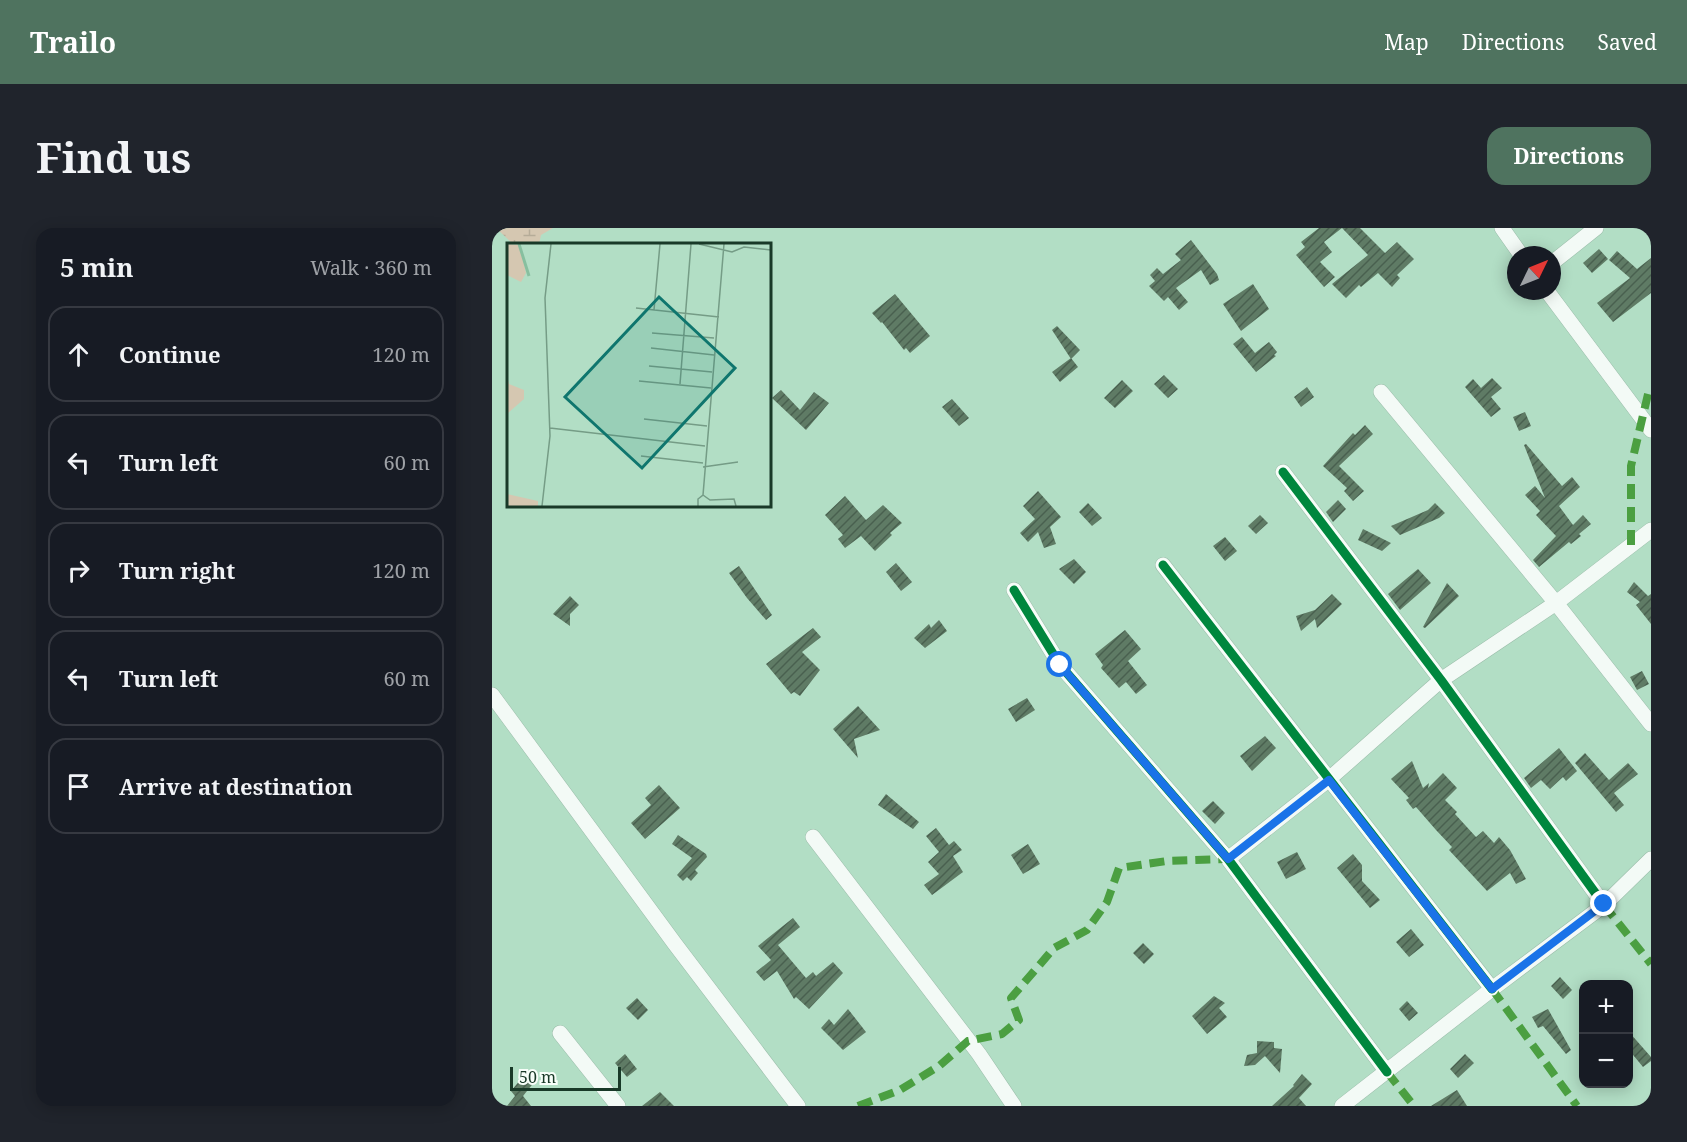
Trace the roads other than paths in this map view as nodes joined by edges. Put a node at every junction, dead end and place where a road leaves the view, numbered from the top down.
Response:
1 (1502, 228) edge
2 (1596, 228) edge
3 (1515, 246) edge
4 (1561, 255) edge
5 (1554, 300) edge
6 (1381, 392) dead end
7 (1651, 430) edge
8 (1283, 472) dead end
9 (1651, 530) edge
10 (1163, 565) dead end
11 (1014, 590) dead end
12 (1556, 603) junction
13 (1441, 680) junction
14 (492, 695) edge
15 (1651, 724) edge
16 (1329, 780) junction
17 (813, 837) dead end
18 (1228, 859) junction
19 (1651, 859) edge
20 (1604, 904) junction
21 (1492, 989) junction
22 (560, 1034) dead end
23 (1387, 1072) junction
24 (618, 1106) edge
25 (798, 1106) edge
26 (1014, 1106) edge
27 (1342, 1106) edge

1 - 3 street
2 - 4 street
5 - 7 street
6 - 12 street
8 - 13 street
9 - 12 street
10 - 16 street
11 - 18 street
12 - 13 street
12 - 15 street
13 - 16 street
13 - 20 street
14 - 25 street
16 - 18 street
16 - 21 street
17 - 26 street
18 - 23 street
19 - 20 street
20 - 21 street
21 - 23 street
22 - 24 street
23 - 27 street

